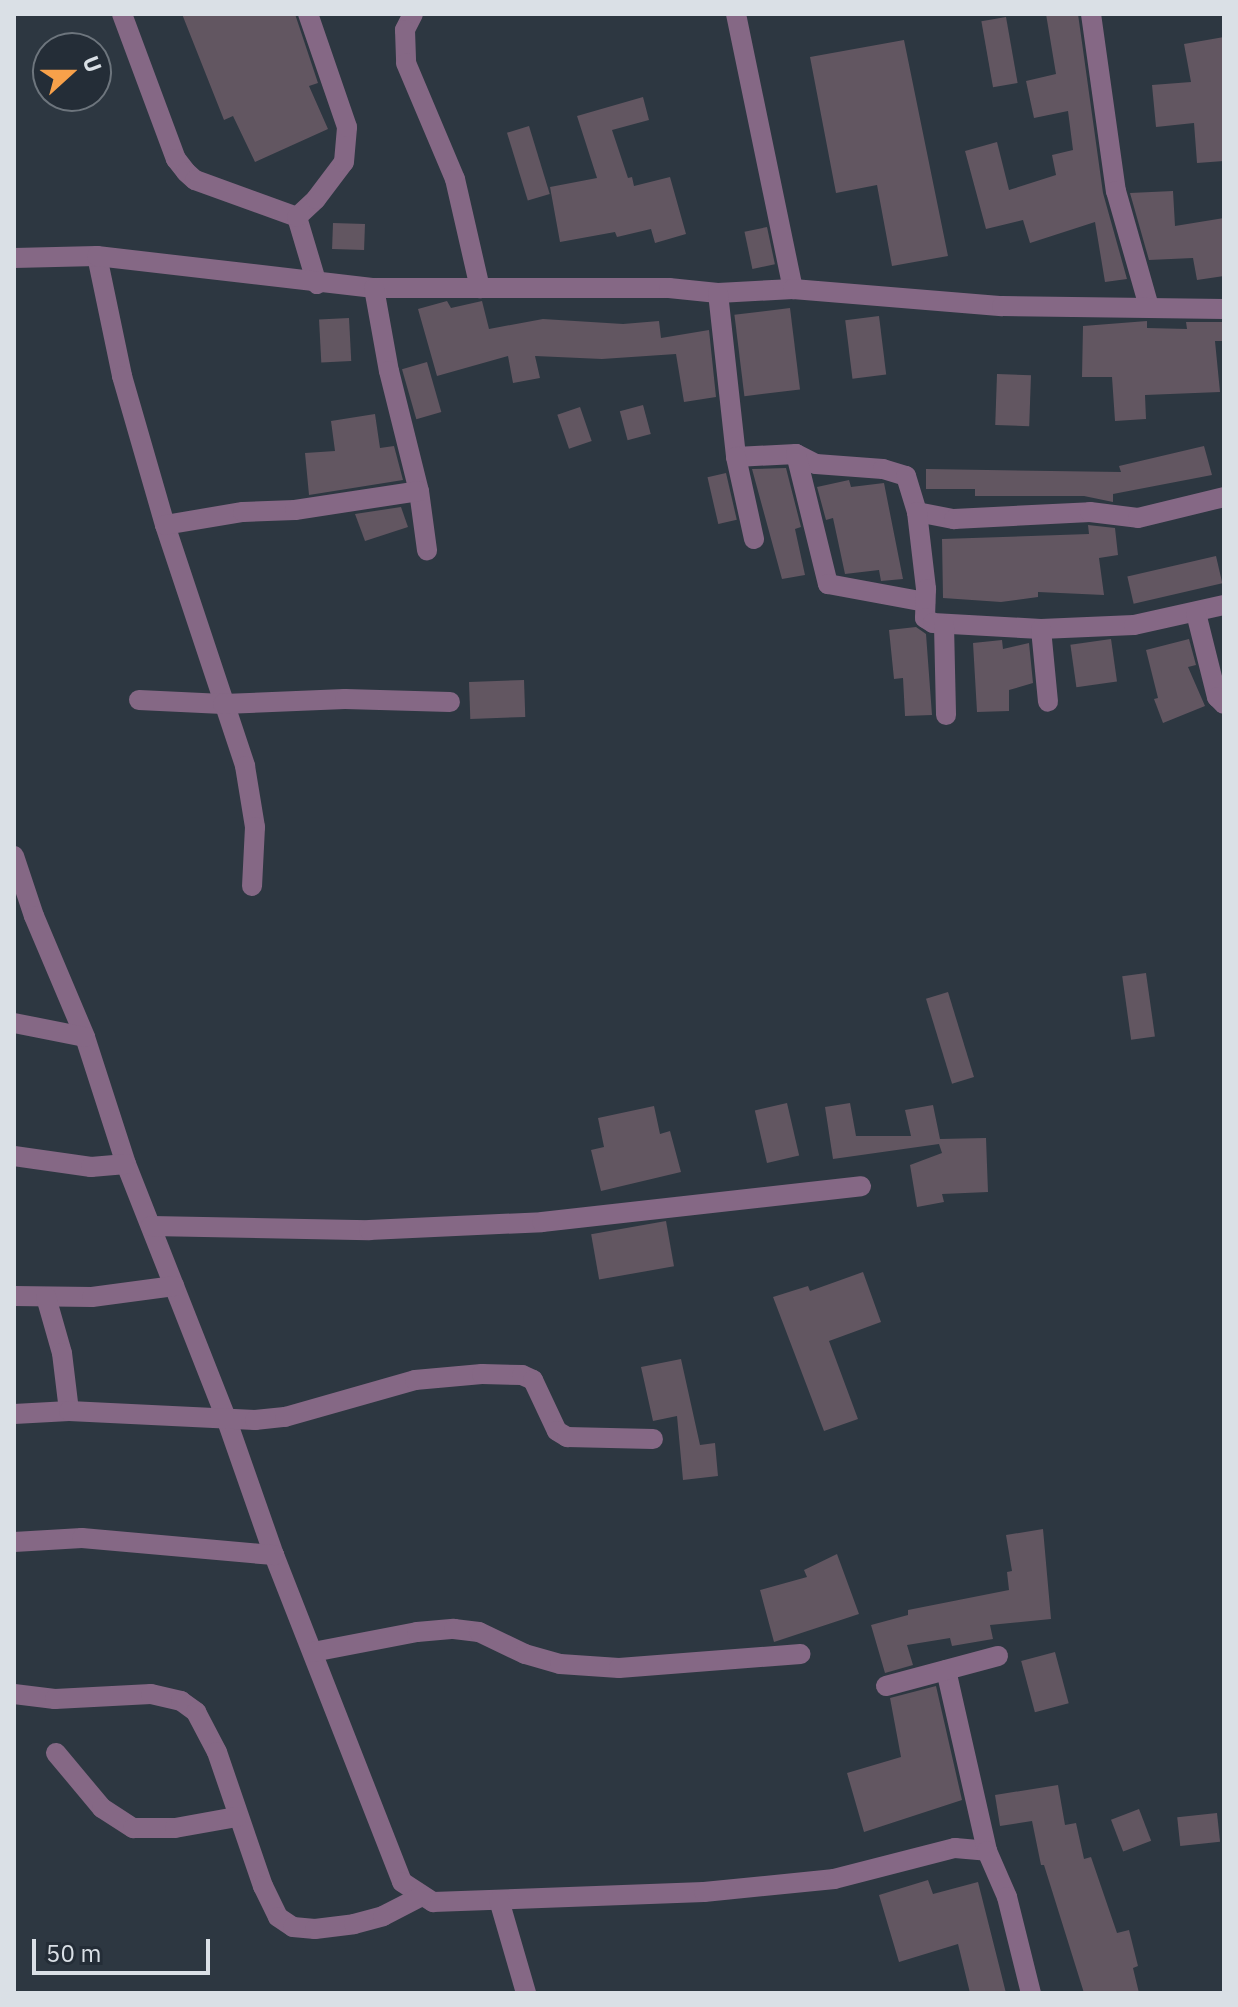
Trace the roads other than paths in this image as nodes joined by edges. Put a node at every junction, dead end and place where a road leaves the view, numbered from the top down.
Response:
1 (122, 14) edge
2 (308, 14) edge
3 (413, 14) edge
4 (736, 14) edge
5 (1091, 14) edge
6 (297, 217) junction
7 (97, 256) junction
8 (14, 258) edge
9 (317, 284) junction
10 (374, 288) junction
11 (480, 288) junction
12 (793, 289) junction
13 (718, 293) junction
14 (1149, 307) junction
15 (1224, 309) edge
16 (796, 454) junction
17 (736, 457) junction
18 (419, 491) junction
19 (1224, 497) edge
20 (917, 512) junction
21 (165, 525) junction
22 (754, 539) dead end
23 (427, 550) dead end
24 (925, 602) junction
25 (1224, 605) edge
26 (1196, 613) junction
27 (944, 625) junction
28 (1041, 629) junction
29 (139, 700) dead end
30 (450, 702) dead end
31 (1048, 702) dead end
32 (223, 704) junction
33 (1224, 704) edge
34 (946, 715) dead end
35 (14, 856) edge
36 (252, 886) dead end
37 (24, 916) edge
38 (14, 1023) edge
39 (85, 1037) junction
40 (14, 1156) edge
41 (126, 1164) junction
42 (861, 1186) dead end
43 (151, 1226) junction
44 (174, 1286) junction
45 (14, 1296) edge
46 (46, 1297) junction
47 (69, 1411) junction
48 (14, 1414) edge
49 (226, 1418) junction
50 (653, 1439) dead end
51 (14, 1542) edge
52 (274, 1555) junction
53 (313, 1652) junction
54 (800, 1654) dead end
55 (998, 1656) dead end
56 (946, 1670) junction
57 (886, 1686) dead end
58 (14, 1694) edge
59 (56, 1753) dead end
60 (237, 1817) junction
61 (987, 1851) junction
62 (422, 1896) junction
63 (499, 1900) junction
64 (526, 1993) edge
65 (1031, 1993) edge

1 - 6 street
2 - 6 street
3 - 11 street
4 - 12 street
5 - 14 street
6 - 9 street
7 - 8 street
7 - 9 street
7 - 21 street
9 - 10 street
10 - 11 street
10 - 18 street
11 - 13 street
12 - 13 street
12 - 14 street
13 - 17 street
14 - 15 street
16 - 17 street
16 - 20 street
16 - 24 street
17 - 22 street
18 - 21 street
18 - 23 street
19 - 20 street
20 - 24 street
21 - 32 street
24 - 27 street
25 - 26 street
26 - 28 street
26 - 33 street
27 - 28 street
27 - 34 street
28 - 31 street
29 - 32 street
30 - 32 street
32 - 36 street
35 - 37 street
37 - 39 street
38 - 39 street
39 - 41 street
40 - 41 street
41 - 43 street
42 - 43 street
43 - 44 street
44 - 46 street
44 - 49 street
45 - 46 street
46 - 47 street
47 - 48 street
47 - 49 street
49 - 50 street
49 - 52 street
51 - 52 street
52 - 53 street
53 - 54 street
53 - 62 street
55 - 56 street
56 - 57 street
56 - 61 street
58 - 60 street
59 - 60 street
60 - 62 street
61 - 63 street
61 - 65 street
62 - 63 street
63 - 64 street

